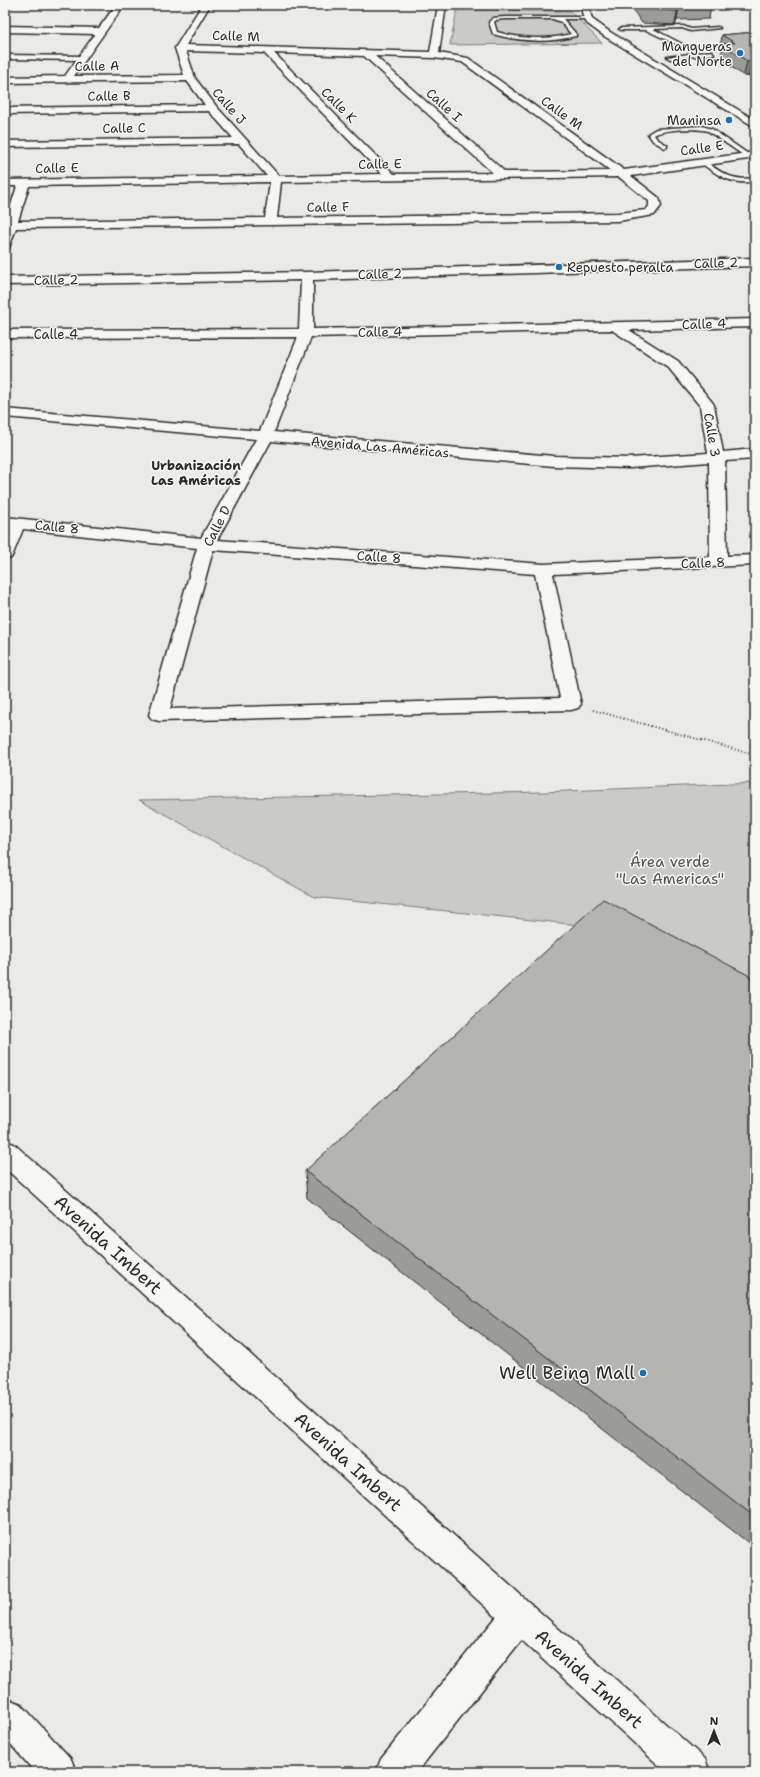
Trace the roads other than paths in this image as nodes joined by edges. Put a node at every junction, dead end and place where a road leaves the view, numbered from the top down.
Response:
1 (120, 5) edge
2 (206, 5) edge
3 (442, 5) edge
4 (584, 5) edge
5 (553, 18) junction
6 (588, 18) junction
7 (612, 21) dead end
8 (551, 24) dead end
9 (566, 24) junction
10 (493, 25) junction
11 (500, 25) dead end
12 (646, 28) junction
13 (718, 28) dead end
14 (5, 29) edge
15 (621, 29) junction
16 (564, 30) dead end
17 (572, 30) junction
18 (691, 30) junction
19 (100, 31) junction
20 (494, 31) junction
21 (510, 31) dead end
22 (678, 35) dead end
23 (685, 35) dead end
24 (664, 37) junction
25 (640, 39) dead end
26 (684, 47) dead end
27 (180, 48) junction
28 (267, 51) junction
29 (712, 53) dead end
30 (367, 54) junction
31 (434, 55) junction
32 (667, 55) joint
33 (5, 57) edge
34 (82, 58) junction
35 (683, 65) dead end
36 (190, 78) junction
37 (5, 80) edge
38 (67, 80) junction
39 (212, 108) junction
40 (5, 111) edge
41 (755, 124) edge
42 (243, 141) junction
43 (5, 144) edge
44 (665, 146) dead end
45 (752, 155) edge
46 (703, 162) junction
47 (622, 174) junction
48 (503, 176) junction
49 (392, 178) junction
50 (276, 179) junction
51 (755, 180) edge
52 (5, 183) edge
53 (24, 183) junction
54 (650, 213) joint
55 (271, 221) junction
56 (8, 225) edge
57 (5, 245) edge
58 (755, 262) edge
59 (725, 263) junction
60 (306, 276) junction
61 (755, 277) edge
62 (5, 281) edge
63 (755, 323) edge
64 (616, 327) junction
65 (306, 333) junction
66 (5, 334) edge
67 (5, 413) edge
68 (265, 437) junction
69 (755, 454) edge
70 (717, 458) junction
71 (11, 522) edge
72 (206, 544) junction
73 (5, 554) edge
74 (755, 560) edge
75 (719, 562) junction
76 (543, 568) junction
77 (5, 1152) edge
78 (518, 1616) junction
79 (5, 1715) edge
80 (58, 1772) edge
81 (394, 1772) edge
82 (692, 1772) edge

1 - 19 street
2 - 27 street
3 - 31 street
4 - 6 street
5 - 6 lane
5 - 9 lane
5 - 10 lane
6 - 41 street
7 - 15 street
8 - 9 lane
9 - 17 lane
10 - 11 lane
10 - 20 lane
12 - 15 lane
12 - 18 lane
12 - 24 lane
13 - 18 lane
14 - 19 street
15 - 25 street
16 - 17 lane
17 - 20 lane
18 - 23 lane
19 - 34 street
20 - 21 lane
22 - 24 lane
24 - 26 lane
27 - 28 street, Calle M
27 - 36 street, Calle J
28 - 30 street, Calle M
28 - 49 street, Calle K
29 - 32 lane
30 - 31 street, Calle M
30 - 48 street, Calle I
31 - 47 street, Calle M
32 - 35 street
33 - 34 lane
34 - 38 street
36 - 38 street, Calle A
36 - 39 street, Calle J
37 - 38 street, Calle A
39 - 40 street, Calle B
39 - 42 street, Calle J
42 - 43 street, Calle C
42 - 50 street, Calle J
44 - 45 lane
45 - 46 street, Calle E
46 - 47 street, Calle E
46 - 51 lane
47 - 48 street, Calle E
47 - 54 street, Calle M
48 - 49 street, Calle E
49 - 50 street, Calle E
50 - 53 street, Calle E
50 - 55 street
52 - 53 street, Calle E
53 - 56 street
54 - 55 street, Calle F
55 - 56 street, Calle F
56 - 57 street
58 - 59 street, Calle 2
59 - 60 street, Calle 2
59 - 61 street
60 - 62 street, Calle 2
60 - 65 street, Calle D
63 - 64 street, Calle 4
64 - 65 street, Calle 4
64 - 70 street, Calle 3
65 - 66 street, Calle 4
65 - 68 street, Calle D
67 - 68 street, Avenida Las Américas
68 - 70 street, Avenida Las Américas
68 - 72 street, Calle D
69 - 70 street, Avenida Las Américas
70 - 75 street, Calle 3
71 - 72 street, Calle 8
71 - 73 street
72 - 76 street, Calle 8
72 - 76 street, Calle D
74 - 75 street, Calle 8
75 - 76 street, Calle 8
77 - 78 street, Avenida Imbert
78 - 81 street
78 - 82 street, Avenida Imbert
79 - 80 street

